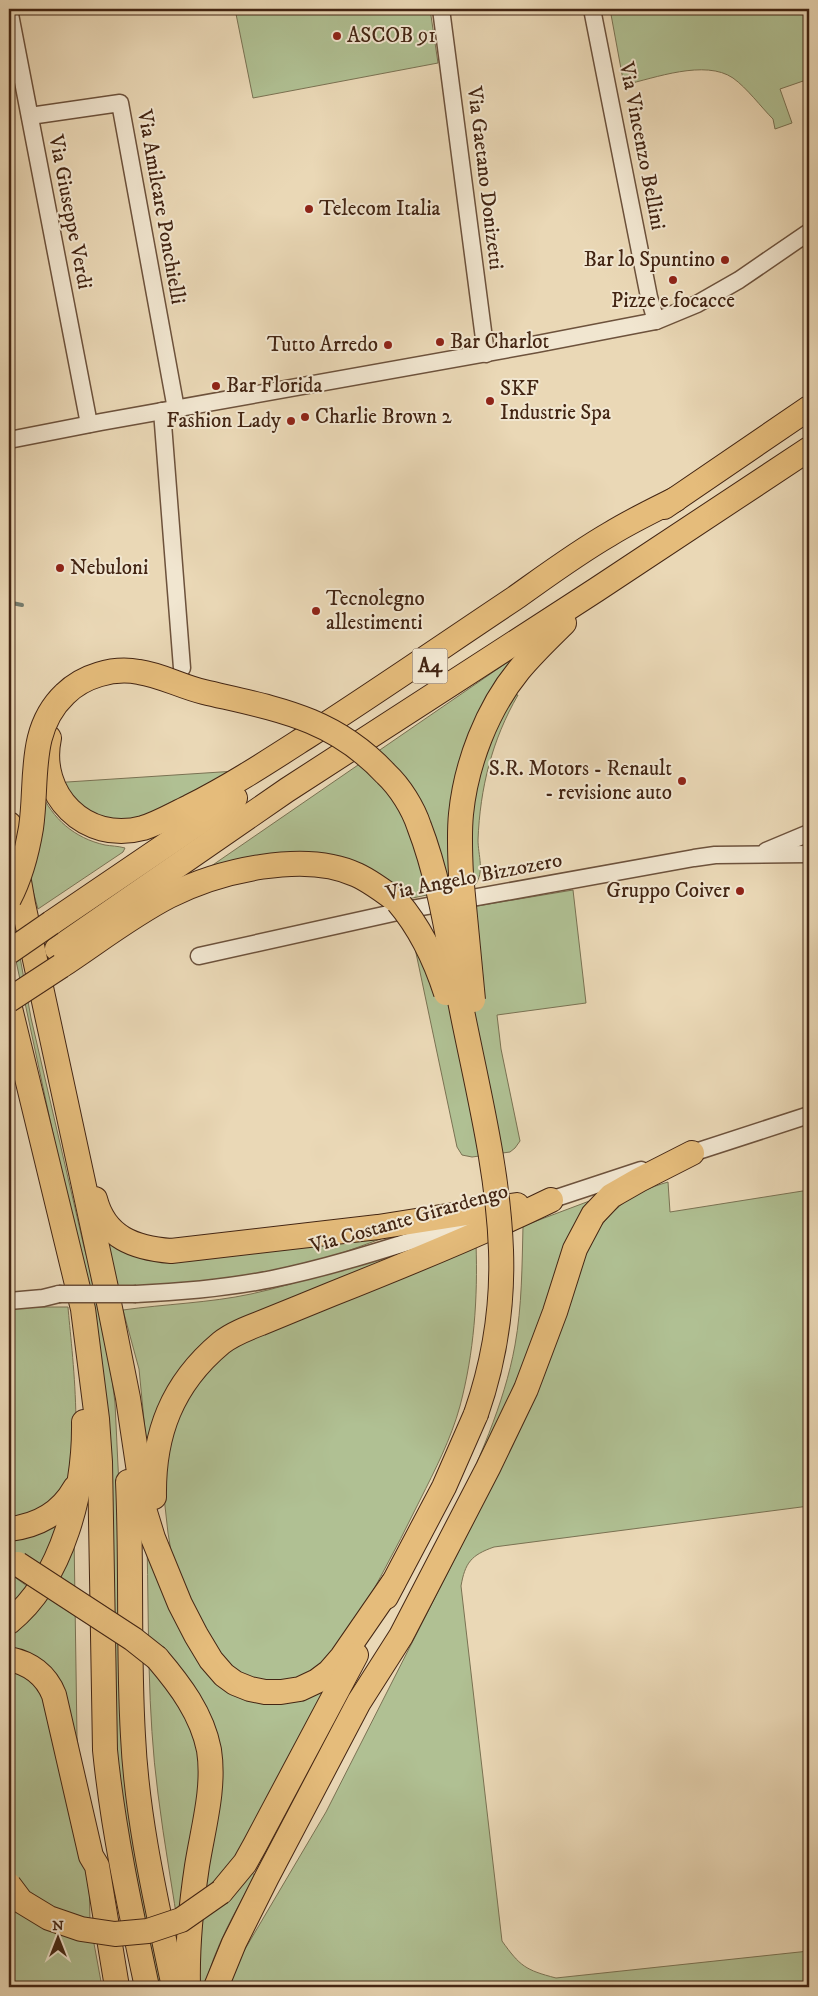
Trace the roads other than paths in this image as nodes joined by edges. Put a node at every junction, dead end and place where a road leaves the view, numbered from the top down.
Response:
1 (9, 9) edge
2 (441, 9) edge
3 (592, 9) edge
4 (30, 116) junction
5 (809, 232) edge
6 (656, 321) junction
7 (486, 354) junction
8 (809, 408) edge
9 (169, 410) junction
10 (89, 424) junction
11 (9, 440) edge
12 (809, 449) edge
13 (676, 499) junction
14 (596, 590) junction
15 (182, 668) dead end
16 (194, 690) junction
17 (9, 824) edge
18 (809, 833) edge
19 (760, 854) junction
20 (809, 854) edge
21 (9, 899) edge
22 (9, 952) edge
23 (198, 956) dead end
24 (59, 958) junction
25 (9, 982) edge
26 (9, 1000) edge
27 (9, 1004) edge
28 (478, 1090) junction
29 (809, 1115) edge
30 (73, 1138) junction
31 (692, 1153) junction
32 (551, 1200) junction
33 (9, 1291) edge
34 (59, 1294) junction
35 (9, 1301) edge
36 (86, 1335) junction
37 (118, 1350) junction
38 (476, 1414) junction
39 (79, 1480) junction
40 (9, 1529) edge
41 (162, 1558) junction
42 (13, 1561) edge
43 (393, 1583) junction
44 (9, 1622) edge
45 (9, 1659) edge
46 (359, 1702) junction
47 (9, 1885) edge
48 (117, 1987) edge
49 (147, 1987) edge
50 (174, 1987) edge
51 (188, 1987) edge
52 (216, 1987) edge

1 - 4 street, Via Giuseppe Verdi
2 - 7 street, Via Gaetano Donizetti
3 - 6 street, Via Vincenzo Bellini
4 - 9 street, Via Amilcare Ponchielli
4 - 10 street, Via Giuseppe Verdi
5 - 6 street
6 - 7 street
7 - 9 street
8 - 13 highway, A4
9 - 10 street
9 - 15 street
10 - 11 street
12 - 14 highway, A4
13 - 16 highway, bridge
13 - 22 highway, A4, bridge
14 - 24 highway, A4
14 - 28 highway, bridge
16 - 21 highway, bridge
16 - 28 highway, bridge
17 - 30 highway
18 - 19 street, Via Angelo Bizzozero
19 - 20 street, Via Angelo Bizzozero
19 - 23 street, Via Angelo Bizzozero
24 - 25 highway, A4
24 - 26 highway, bridge
24 - 28 highway, bridge
27 - 36 highway
28 - 38 highway, bridge
29 - 31 street, Via Costante Girardengo
30 - 32 highway
30 - 37 highway
31 - 32 street, Via Costante Girardengo
31 - 46 highway
32 - 34 street, Via Costante Girardengo, bridge
32 - 41 highway
33 - 34 street, Via Costante Girardengo
34 - 35 street
36 - 39 highway
36 - 49 highway
37 - 41 highway
37 - 50 highway
38 - 43 highway
38 - 46 highway
39 - 40 highway
39 - 44 highway
41 - 43 highway
42 - 51 highway, bridge
43 - 47 highway, bridge
45 - 48 highway
46 - 52 highway

